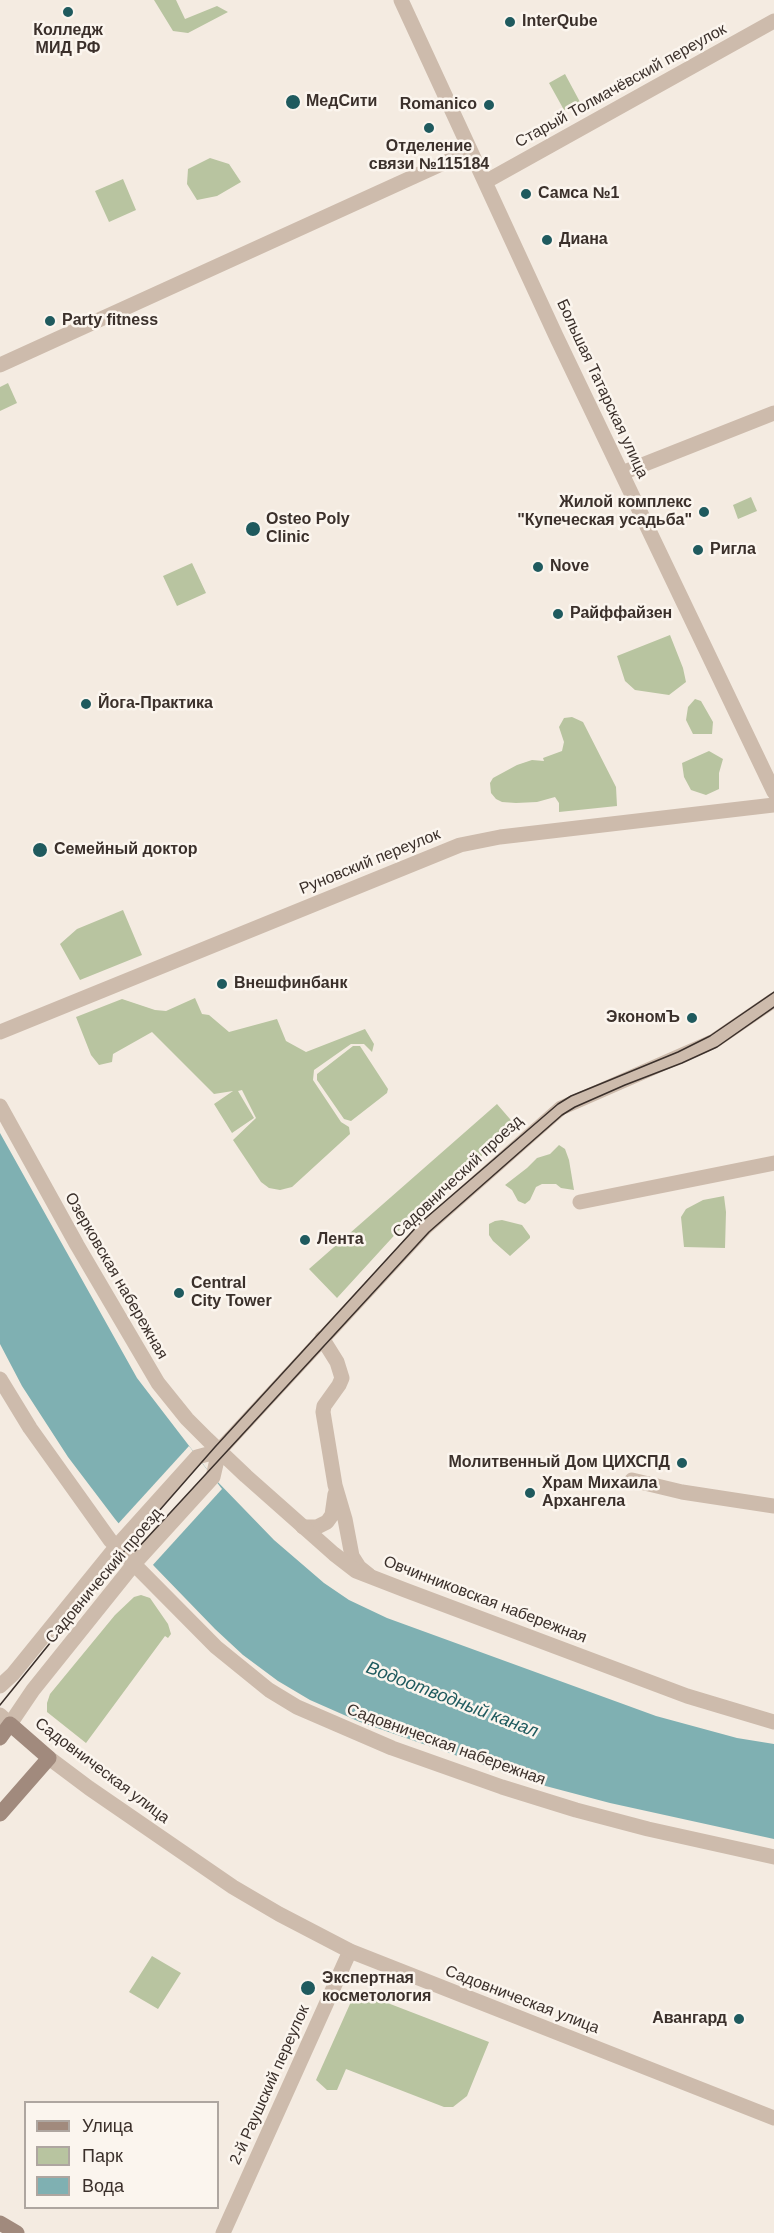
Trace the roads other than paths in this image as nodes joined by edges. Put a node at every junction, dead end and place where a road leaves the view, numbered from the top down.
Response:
1 (401, 0) edge
2 (774, 21) edge
3 (471, 151) junction
4 (485, 182) junction
5 (0, 364) edge
6 (774, 413) edge
7 (621, 473) junction
8 (774, 792) edge
9 (774, 805) edge
10 (774, 1000) edge
11 (0, 1032) edge
12 (0, 1106) edge
13 (774, 1163) edge
14 (580, 1202) dead end
15 (322, 1338) junction
16 (0, 1378) edge
17 (219, 1450) junction
18 (632, 1480) dead end
19 (335, 1485) junction
20 (774, 1506) edge
21 (303, 1527) junction
22 (120, 1542) junction
23 (137, 1560) junction
24 (369, 1575) junction
25 (0, 1686) edge
26 (5, 1720) edge
27 (774, 1721) edge
28 (0, 1738) edge
29 (50, 1758) junction
30 (0, 1814) edge
31 (774, 1857) edge
32 (350, 1951) junction
33 (774, 2118) edge
34 (0, 2223) edge
35 (17, 2233) edge
36 (223, 2233) edge

1 - 3 street, Большая Татарская улица
2 - 4 street, Старый Толмачёвский переулок
3 - 4 street, Большая Татарская улица
3 - 5 street
4 - 7 street, Большая Татарская улица
6 - 7 street
7 - 8 street, Большая Татарская улица
9 - 11 street, Руновский переулок
10 - 15 street, Садовнический проезд
12 - 17 street, Озерковская набережная
13 - 14 street
15 - 17 street, Садовнический проезд
15 - 19 street
16 - 22 street, Садовническая набережная
17 - 21 street, Овчинниковская набережная
17 - 22 street, Садовнический проезд
17 - 23 street, Садовнический проезд
18 - 20 street
19 - 21 street
19 - 24 street
21 - 24 street, Овчинниковская набережная
22 - 23 street, Садовническая набережная
22 - 25 street, Садовнический проезд
23 - 26 street, Садовнический проезд
23 - 31 street, Садовническая набережная
24 - 27 street, Овчинниковская набережная
26 - 28 main road
26 - 29 main road, Садовническая улица
29 - 30 main road
29 - 32 street, Садовническая улица
32 - 33 street, Садовническая улица
32 - 36 street, 2-й Раушский переулок
34 - 35 main road

